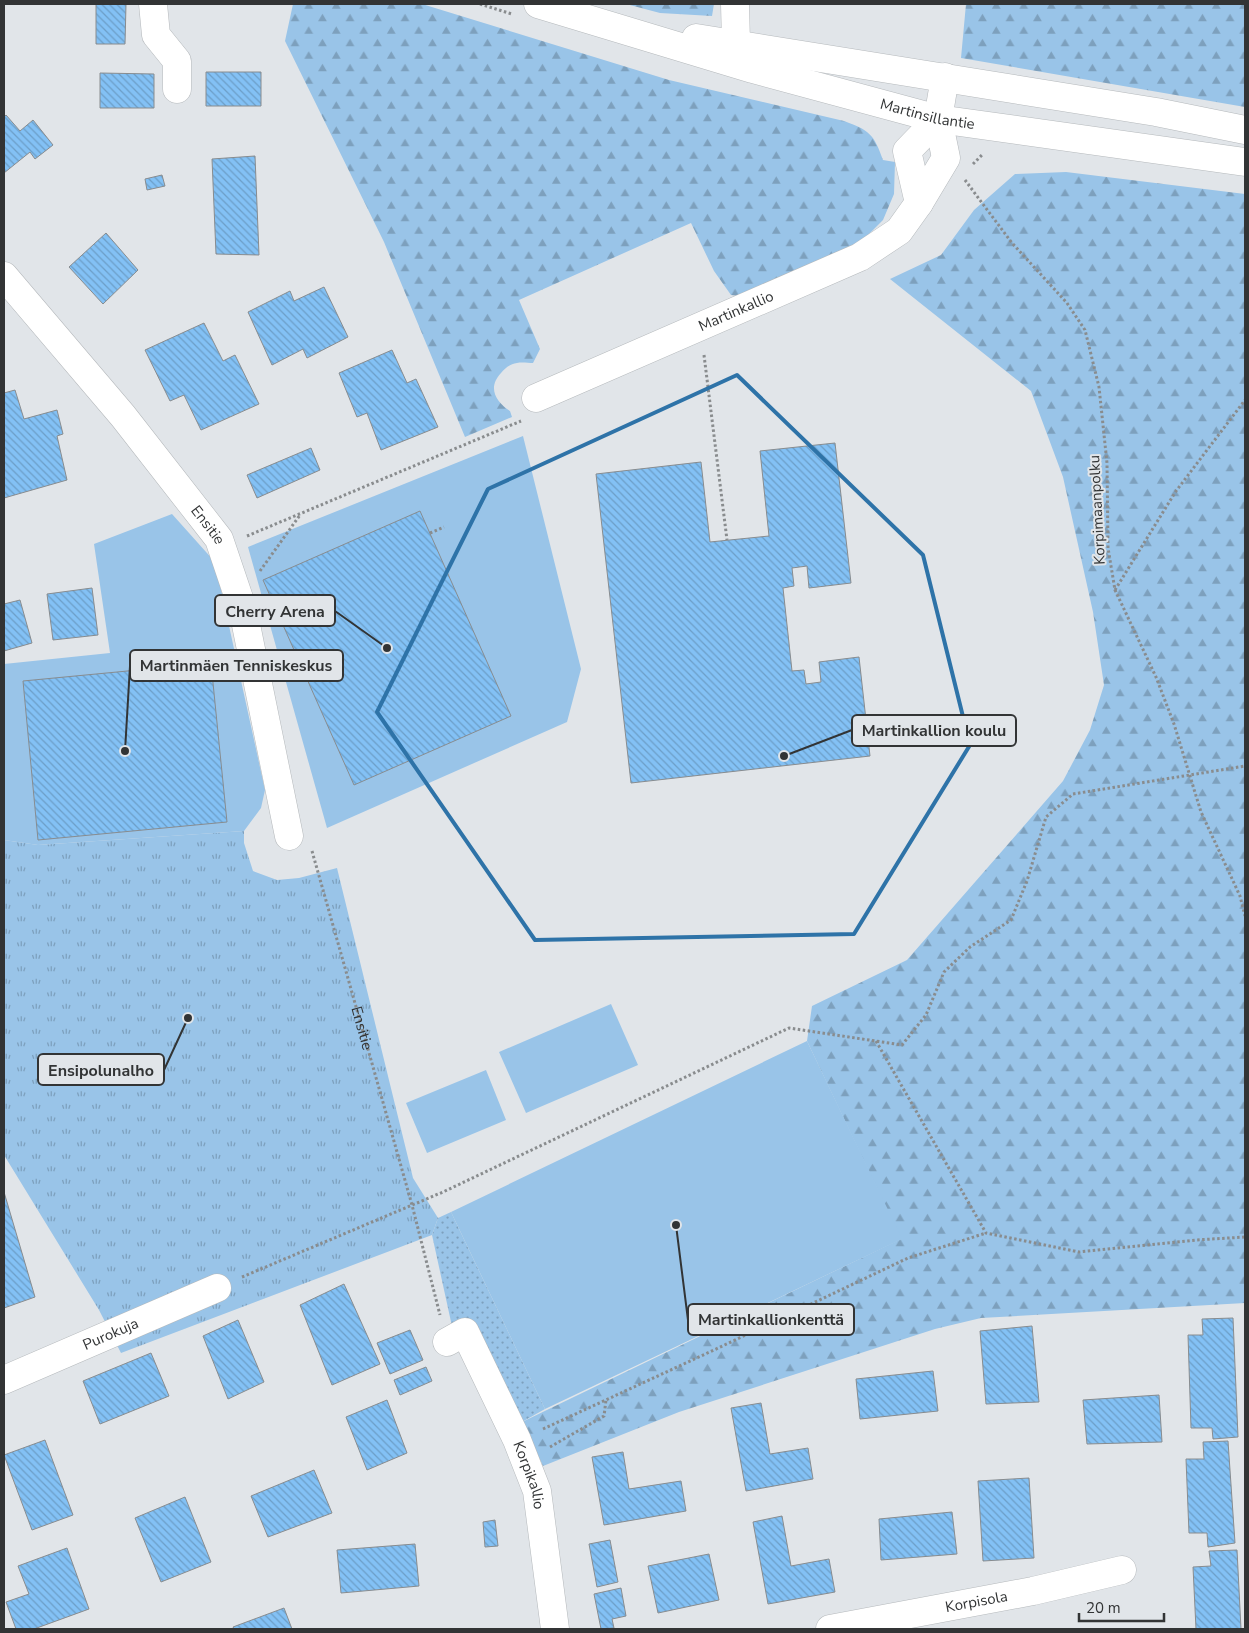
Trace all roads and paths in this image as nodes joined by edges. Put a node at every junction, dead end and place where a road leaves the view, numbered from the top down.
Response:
1 (154, 4) edge
2 (538, 4) edge
3 (735, 4) edge
4 (618, 28) junction
5 (736, 43) junction
6 (945, 77) junction
7 (177, 88) dead end
8 (938, 119) junction
9 (1245, 130) edge
10 (1245, 162) edge
11 (965, 180) dead end
12 (919, 203) junction
13 (4, 276) edge
14 (703, 352) dead end
15 (536, 398) dead end
16 (1245, 400) edge
17 (301, 514) dead end
18 (444, 527) dead end
19 (430, 533) dead end
20 (727, 540) dead end
21 (258, 573) dead end
22 (1114, 590) junction
23 (1245, 766) edge
24 (1190, 776) junction
25 (300, 842) joint
26 (1245, 916) edge
27 (875, 1041) junction
28 (412, 1205) junction
29 (986, 1233) junction
30 (1245, 1237) edge
31 (217, 1288) joint
32 (456, 1337) joint
33 (4, 1380) edge
34 (606, 1400) junction
35 (521, 1450) junction
36 (1122, 1570) dead end
37 (555, 1629) edge
38 (830, 1629) edge

1 - 7 street
2 - 4 street, Martinsillantie
3 - 5 street
4 - 5 street, Martinsillantie
4 - 8 street, Martinsillantie
5 - 6 street, Martinsillantie
6 - 8 street, Martinkallio
6 - 9 street, Martinsillantie
8 - 10 street, Martinsillantie
8 - 12 street, Martinkallio
8 - 12 street
11 - 22 path, Korpimaanpolku
12 - 15 street, Martinkallio
13 - 25 street, Ensitie
14 - 20 path
16 - 22 path
17 - 21 path
18 - 19 path
22 - 24 path, Korpimaanpolku
23 - 24 path
24 - 26 path, Korpimaanpolku
24 - 27 path
25 - 28 path, Ensitie
27 - 28 path
27 - 29 path
28 - 31 path
28 - 32 path, Ensitie
29 - 30 path
29 - 34 path
31 - 33 street, Purokuja
32 - 35 street, Korpikallio
34 - 35 path
34 - 35 path
35 - 37 street, Korpikallio
36 - 38 street, Korpisola

